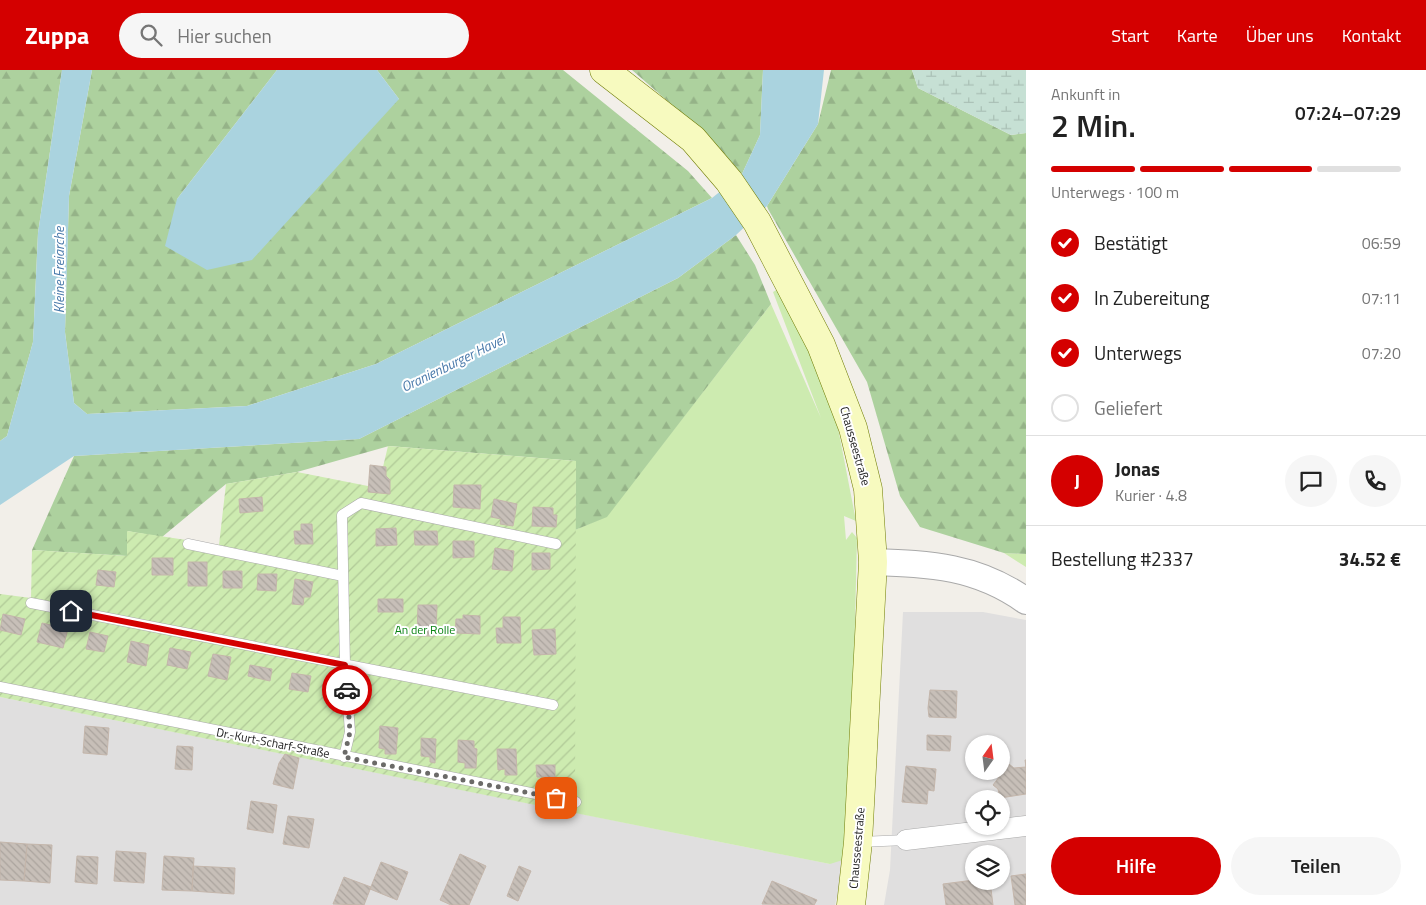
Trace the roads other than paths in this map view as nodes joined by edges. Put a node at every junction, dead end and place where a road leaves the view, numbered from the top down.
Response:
1 (604, 70) edge
2 (188, 544) dead end
3 (556, 544) dead end
4 (873, 562) junction
5 (343, 576) junction
6 (1026, 601) edge
7 (32, 603) dead end
8 (345, 665) junction
9 (0, 687) edge
10 (553, 705) dead end
11 (344, 757) junction
12 (576, 802) dead end
13 (1026, 826) edge
14 (906, 840) joint
15 (858, 842) junction
16 (851, 905) edge

1 - 4 main road, Chausseestraße
2 - 5 lane
3 - 5 lane
4 - 6 street
4 - 15 main road, Chausseestraße
5 - 8 lane
7 - 8 lane
8 - 10 lane
8 - 11 lane
9 - 11 lane, Dr.-Kurt-Scharf-Straße
11 - 12 lane, Dr.-Kurt-Scharf-Straße
13 - 14 street
14 - 15 lane
15 - 16 main road, Chausseestraße

